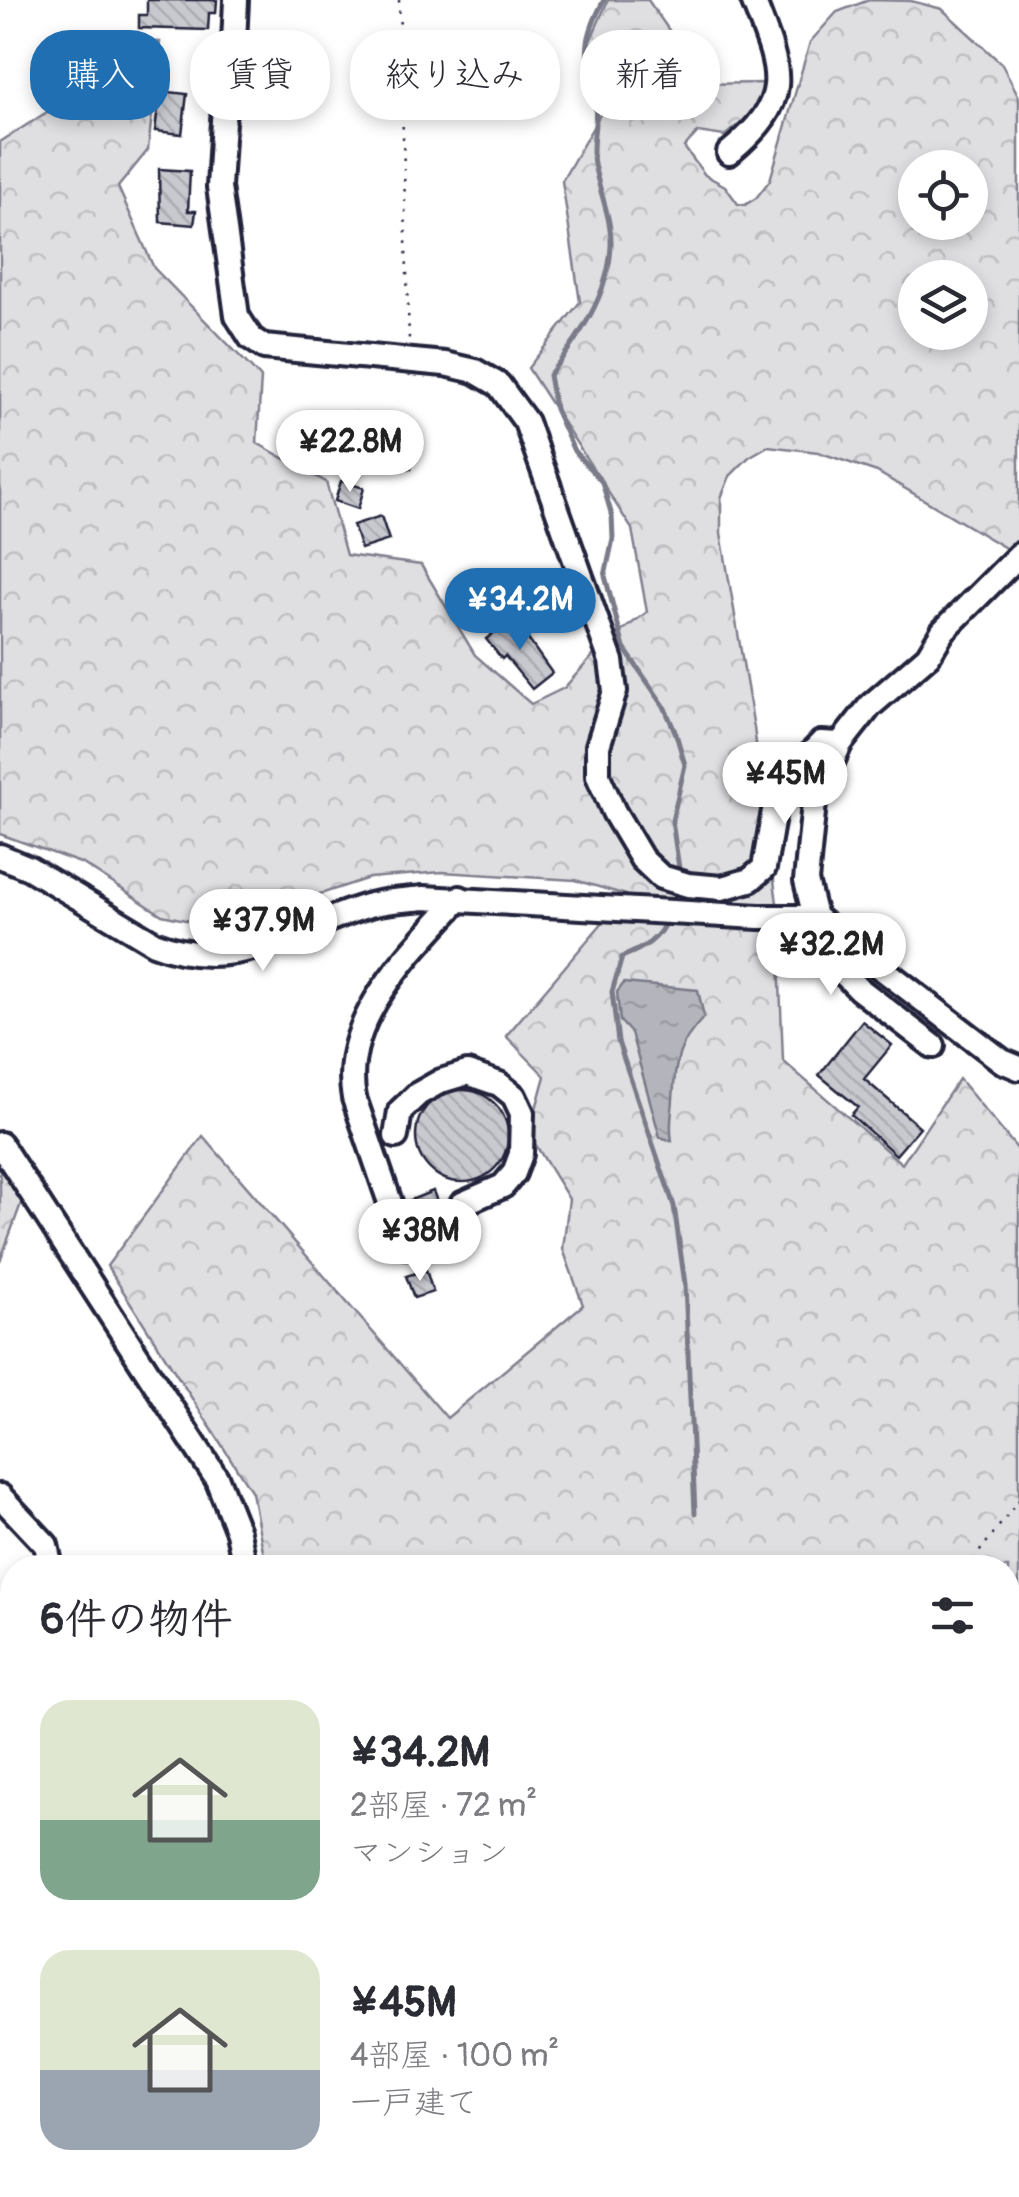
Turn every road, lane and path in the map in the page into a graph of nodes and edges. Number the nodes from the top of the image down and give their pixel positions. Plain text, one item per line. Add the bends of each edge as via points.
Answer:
1 (236, 0) edge
2 (399, 0) edge
3 (753, 0) edge
4 (729, 153) dead end
5 (410, 361) junction
6 (1019, 554) edge
7 (840, 744) junction
8 (0, 856) edge
9 (460, 898) junction
10 (815, 917) junction
11 (933, 1046) dead end
12 (1019, 1068) edge
13 (396, 1136) dead end
14 (0, 1144) edge
15 (0, 1496) edge
16 (1019, 1500) edge
17 (48, 1555) edge
18 (242, 1555) edge
19 (976, 1555) edge

1 - 5 street via 219,187 237,316 264,348
2 - 5 path
3 - 4 street via 779,78 766,118
5 - 7 street via 475,371 500,386 526,422 611,661 615,691 598,746 598,776 642,859 662,877 722,888 750,880 764,868 778,788 821,743
6 - 7 street
7 - 10 street via 814,803 806,880
8 - 9 street via 154,943 207,956 264,946 376,903
9 - 10 street
9 - 13 street via 407,958 356,1038 354,1098 404,1246 444,1236 462,1204 503,1186 521,1154 522,1114 514,1096 468,1073 418,1094 400,1111
10 - 11 street via 809,938 859,990
10 - 12 street
14 - 18 street via 216,1480
15 - 17 street via 46,1544
16 - 19 path

